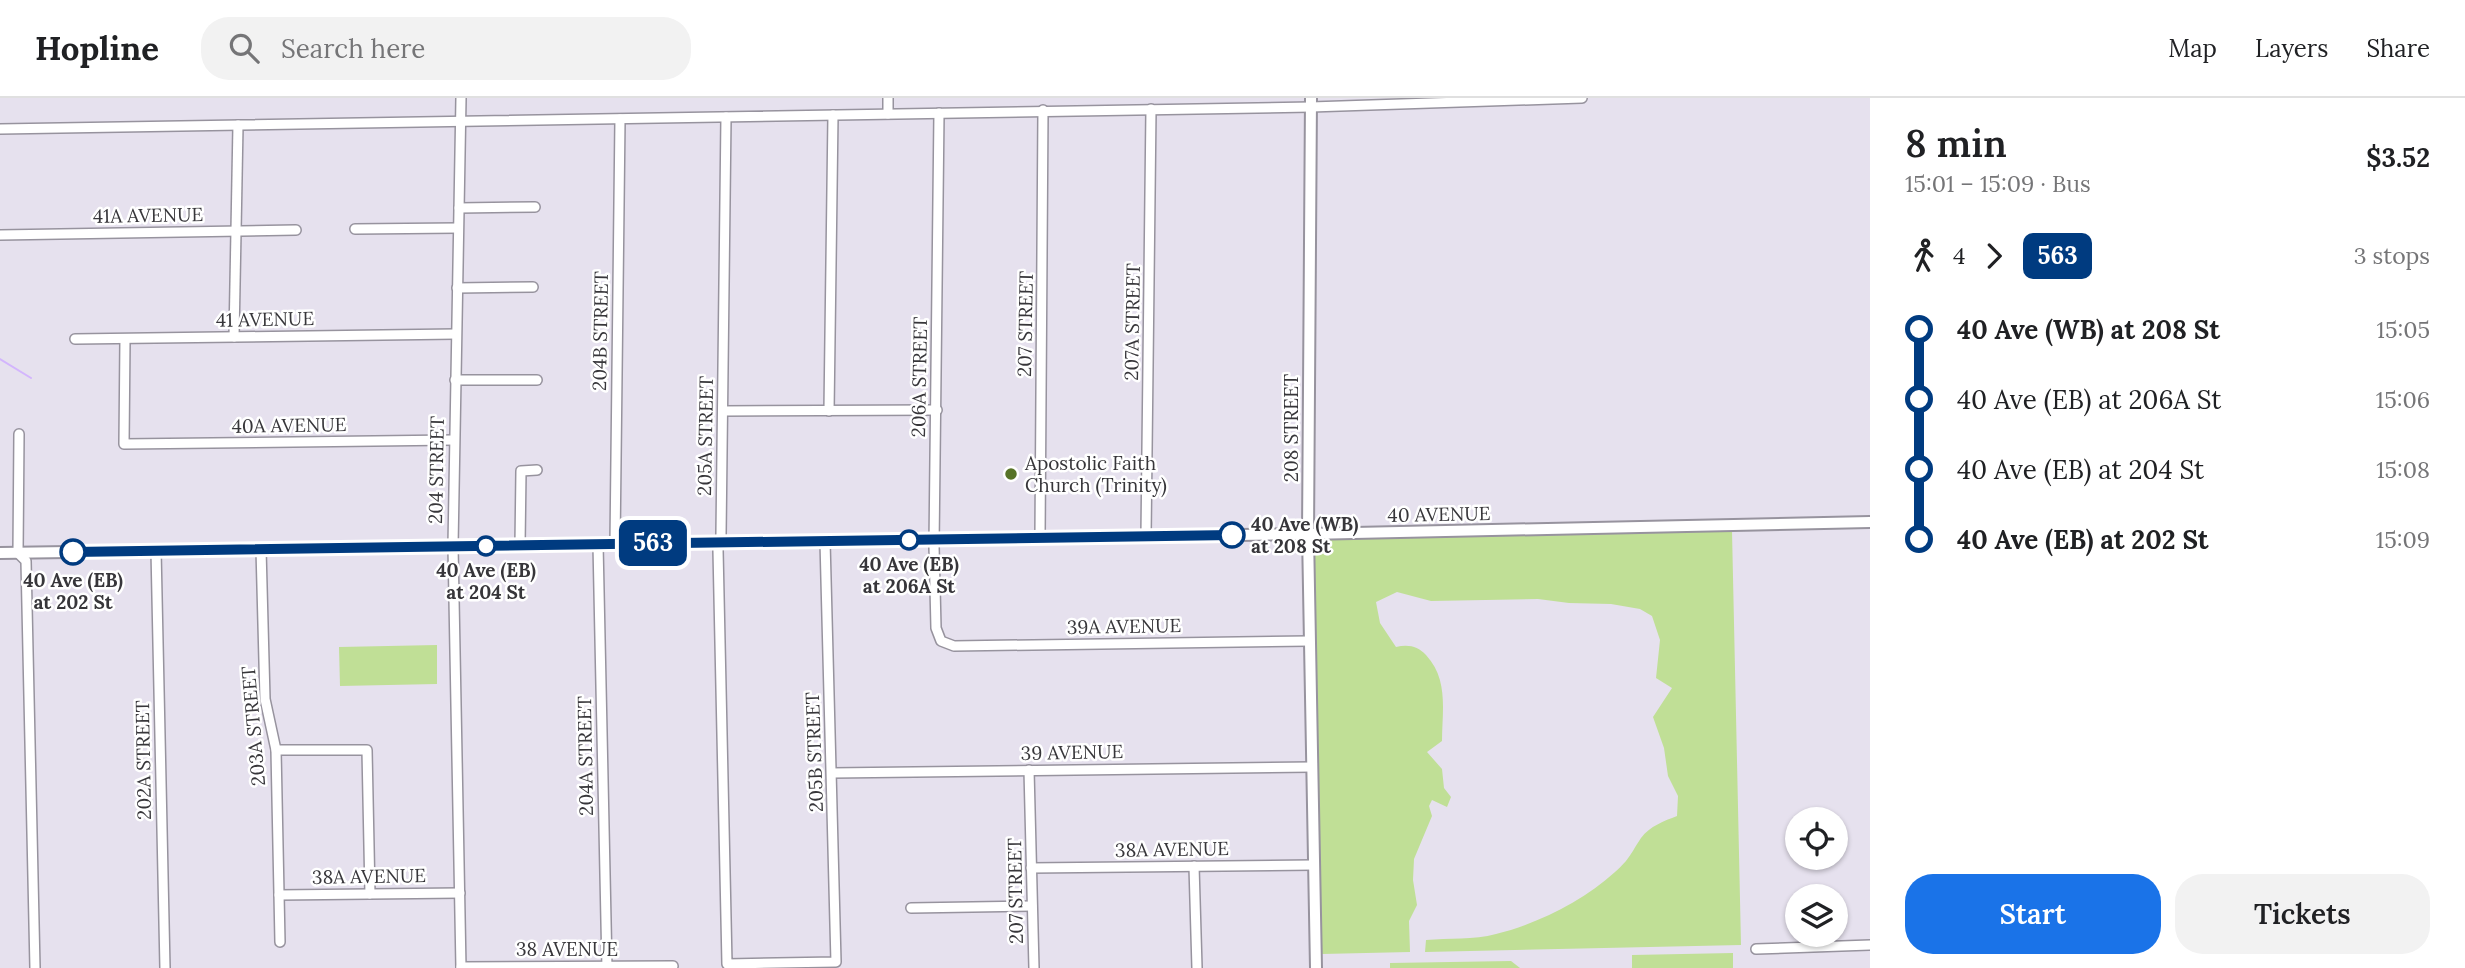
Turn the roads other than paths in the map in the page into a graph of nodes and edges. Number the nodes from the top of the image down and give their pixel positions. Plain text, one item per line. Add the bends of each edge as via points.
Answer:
1 (461, 98) edge
2 (888, 98) edge
3 (1582, 98) edge
4 (1543, 99) edge
5 (1311, 102) edge
6 (1151, 109) junction
7 (1043, 110) junction
8 (940, 113) junction
9 (888, 114) junction
10 (833, 115) junction
11 (726, 117) junction
12 (620, 119) junction
13 (460, 121) junction
14 (238, 125) junction
15 (0, 129) edge
16 (535, 207) dead end
17 (459, 208) junction
18 (458, 228) junction
19 (355, 229) dead end
20 (296, 230) dead end
21 (237, 231) junction
22 (0, 235) edge
23 (533, 287) dead end
24 (457, 288) junction
25 (457, 334) junction
26 (234, 337) junction
27 (75, 339) dead end
28 (125, 339) junction
29 (455, 380) junction
30 (537, 380) dead end
31 (937, 410) junction
32 (723, 411) junction
33 (829, 411) junction
34 (19, 434) dead end
35 (454, 440) junction
36 (537, 470) dead end
37 (1870, 522) edge
38 (1308, 534) junction
39 (1146, 536) junction
40 (1040, 537) junction
41 (935, 539) junction
42 (825, 541) junction
43 (721, 542) junction
44 (598, 544) junction
45 (615, 544) junction
46 (520, 545) junction
47 (453, 546) junction
48 (261, 549) junction
49 (156, 551) junction
50 (0, 553) edge
51 (18, 553) junction
52 (942, 641) joint
53 (1309, 641) junction
54 (276, 750) junction
55 (1312, 766) junction
56 (1029, 770) junction
57 (832, 773) junction
58 (1313, 865) junction
59 (1194, 866) junction
60 (1031, 868) junction
61 (460, 893) junction
62 (370, 894) junction
63 (279, 895) junction
64 (1032, 906) junction
65 (911, 908) dead end
66 (280, 942) dead end
67 (1870, 945) edge
68 (1756, 949) dead end
69 (836, 962) joint
70 (461, 967) edge
71 (607, 967) edge
72 (673, 967) edge
73 (35, 968) edge
74 (165, 968) edge
75 (1034, 968) edge
76 (1197, 968) edge
77 (1316, 968) edge

1 - 13 street, 204 STREET
2 - 9 street
3 - 4 street
4 - 5 street
5 - 6 street
5 - 38 main road, 208 STREET
6 - 7 street
6 - 39 street, 207A STREET
7 - 8 street
7 - 40 street, 207 STREET
8 - 9 street
8 - 31 street, 206A STREET
9 - 10 street
10 - 11 street
10 - 33 street
11 - 12 street
11 - 32 street, 205A STREET
12 - 13 street
12 - 45 street, 204B STREET
13 - 14 street
13 - 17 street, 204 STREET
14 - 15 street
14 - 21 street
16 - 17 street
17 - 18 street, 204 STREET
18 - 19 street
18 - 24 street, 204 STREET
20 - 21 street, 41A AVENUE
21 - 22 street, 41A AVENUE
21 - 26 street
23 - 24 street
24 - 25 street, 204 STREET
25 - 26 street, 41 AVENUE
25 - 29 street, 204 STREET
26 - 28 street, 41 AVENUE
27 - 28 street, 41 AVENUE
28 - 35 street, 40A AVENUE via 124,444
29 - 30 street
29 - 35 street, 204 STREET
31 - 33 street
31 - 41 street, 206A STREET
32 - 33 street
32 - 43 street, 205A STREET
34 - 51 street
35 - 47 street, 204 STREET
36 - 46 street via 522,471
37 - 38 main road, 40 AVENUE
38 - 39 main road, 40 AVENUE
38 - 53 main road, 208 STREET
39 - 40 main road, 40 AVENUE
40 - 41 main road, 40 AVENUE
41 - 42 main road, 40 AVENUE
41 - 52 street, 206A STREET via 936,628
42 - 43 main road, 40 AVENUE
42 - 57 street, 205B STREET
43 - 45 main road, 40 AVENUE
43 - 69 street, 205A STREET via 727,964
44 - 45 main road, 40 AVENUE
44 - 46 main road, 40 AVENUE
44 - 71 street, 204A STREET
46 - 47 main road, 40 AVENUE
47 - 48 main road, 40 AVENUE
47 - 61 street, 204 STREET
48 - 49 main road, 40 AVENUE
48 - 54 street, 203A STREET via 265,699
49 - 51 main road, 40 AVENUE
49 - 74 street, 202A STREET
50 - 51 main road, 40 AVENUE
51 - 73 street via 26,561
52 - 53 street, 39A AVENUE via 954,646
53 - 55 main road, 208 STREET
54 - 62 street via 367,750
54 - 63 street, 203A STREET
55 - 56 street, 39 AVENUE
55 - 58 main road, 208 STREET
56 - 57 street, 39 AVENUE
56 - 60 street, 207 STREET
57 - 69 street, 205B STREET
58 - 59 street, 38A AVENUE
58 - 77 main road, 208 STREET
59 - 60 street, 38A AVENUE
59 - 76 street
60 - 64 street, 207 STREET
61 - 62 street, 38A AVENUE
61 - 70 street, 204 STREET
62 - 63 street, 38A AVENUE
63 - 66 street, 203A STREET
64 - 65 street
64 - 75 street, 207 STREET
67 - 68 street
70 - 71 street, 38 AVENUE
71 - 72 street, 38 AVENUE

